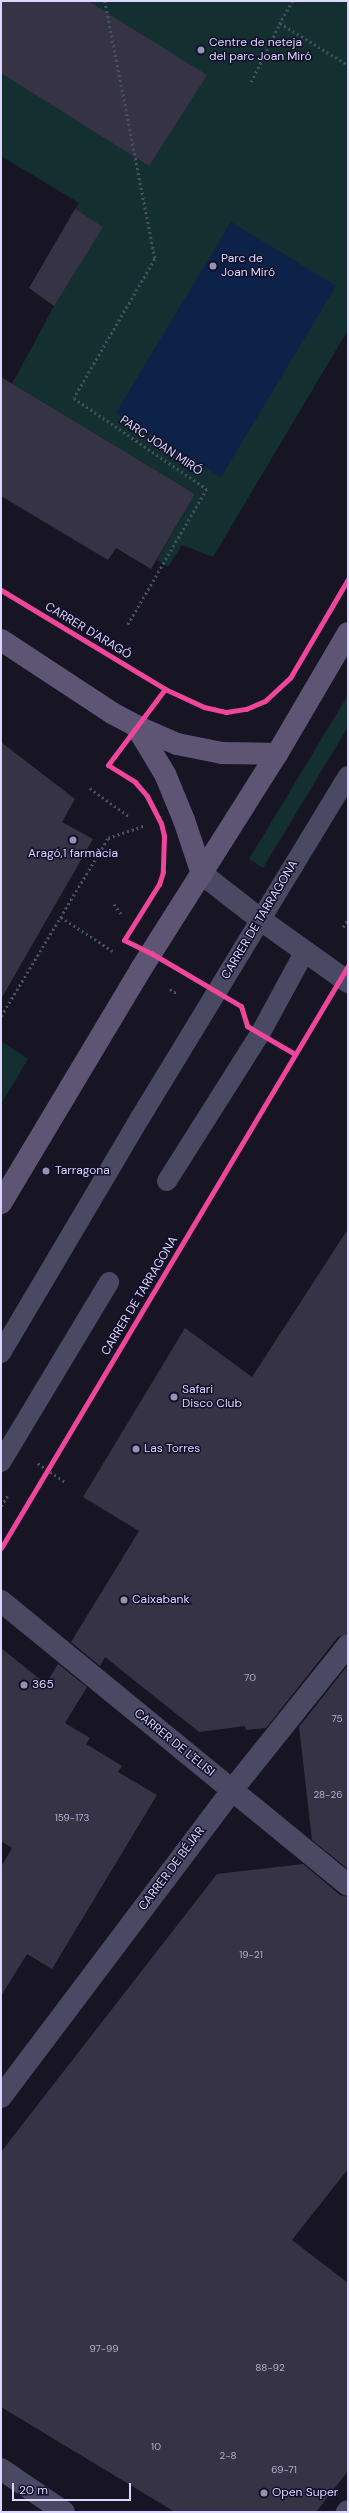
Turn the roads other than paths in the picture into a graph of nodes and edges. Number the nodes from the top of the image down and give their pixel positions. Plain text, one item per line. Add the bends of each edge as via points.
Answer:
1 (348, 634) edge
2 (1, 640) edge
3 (136, 726) junction
4 (277, 754) junction
5 (348, 776) edge
6 (202, 874) junction
7 (260, 920) junction
8 (305, 951) junction
9 (348, 982) edge
10 (167, 1181) dead end
11 (1, 1203) edge
12 (109, 1282) dead end
13 (1, 1353) edge
14 (1, 1462) edge
15 (1, 1602) edge
16 (348, 1645) edge
17 (232, 1790) junction
18 (348, 1885) edge
19 (1, 2097) edge
20 (1, 2469) edge
21 (64, 2512) edge

1 - 4 main road
2 - 3 main road
3 - 4 main road via 177,744 222,753
3 - 6 main road via 165,774
4 - 6 main road
5 - 7 lane, CARRER DE TARRAGONA
6 - 7 street
6 - 11 main road via 141,969
7 - 8 street
7 - 13 lane, CARRER DE TARRAGONA
8 - 9 street
8 - 10 lane via 260,1034
12 - 14 lane
15 - 17 street, CARRER DE L'ELISI
16 - 17 street, CARRER DE BÉJAR
17 - 18 street, CARRER DE L'ELISI
17 - 19 street, CARRER DE BÉJAR
20 - 21 street

